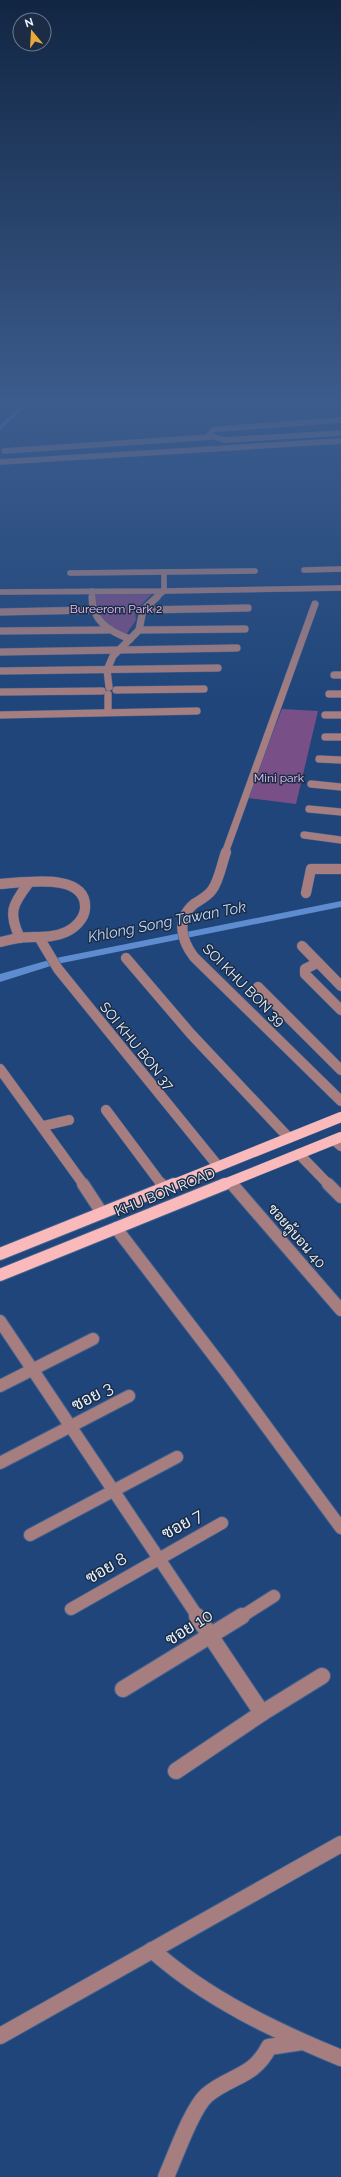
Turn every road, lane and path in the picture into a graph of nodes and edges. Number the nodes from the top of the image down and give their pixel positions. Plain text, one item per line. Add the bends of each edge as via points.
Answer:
1 (341, 569) edge
2 (304, 570) dead end
3 (254, 571) dead end
4 (164, 572) junction
5 (70, 573) dead end
6 (341, 588) edge
7 (92, 591) junction
8 (164, 591) junction
9 (0, 592) edge
10 (315, 604) dead end
11 (248, 608) dead end
12 (92, 610) junction
13 (143, 610) junction
14 (0, 612) edge
15 (245, 629) dead end
16 (108, 630) junction
17 (138, 630) junction
18 (0, 631) edge
19 (130, 639) junction
20 (237, 648) dead end
21 (118, 650) junction
22 (0, 652) edge
23 (218, 668) dead end
24 (107, 670) junction
25 (0, 671) edge
26 (204, 689) dead end
27 (106, 690) junction
28 (0, 692) edge
29 (329, 694) dead end
30 (341, 694) edge
31 (197, 711) dead end
32 (108, 712) junction
33 (0, 715) edge
34 (325, 715) dead end
35 (341, 716) edge
36 (325, 736) dead end
37 (341, 737) edge
38 (319, 759) dead end
39 (341, 760) edge
40 (311, 784) dead end
41 (341, 787) edge
42 (309, 809) dead end
43 (341, 812) edge
44 (304, 835) dead end
45 (341, 840) edge
46 (341, 869) edge
47 (0, 884) edge
48 (28, 884) junction
49 (306, 893) dead end
50 (20, 938) junction
51 (40, 939) junction
52 (0, 942) edge
53 (302, 946) dead end
54 (126, 958) dead end
55 (317, 963) junction
56 (341, 986) edge
57 (258, 987) dead end
58 (341, 1010) edge
59 (0, 1069) edge
60 (341, 1070) edge
61 (341, 1101) edge
62 (106, 1110) dead end
63 (341, 1117) edge
64 (69, 1120) dead end
65 (42, 1126) junction
66 (289, 1138) junction
67 (339, 1141) edge
68 (299, 1154) junction
69 (218, 1166) junction
70 (230, 1182) junction
71 (164, 1188) junction
72 (341, 1197) edge
73 (102, 1212) junction
74 (116, 1228) junction
75 (0, 1254) edge
76 (0, 1275) edge
77 (341, 1310) edge
78 (0, 1321) edge
79 (93, 1338) dead end
80 (32, 1369) junction
81 (0, 1386) edge
82 (129, 1396) dead end
83 (71, 1427) junction
84 (177, 1457) dead end
85 (0, 1463) edge
86 (114, 1490) junction
87 (222, 1523) dead end
88 (341, 1528) edge
89 (30, 1535) dead end
90 (158, 1558) junction
91 (274, 1596) dead end
92 (71, 1609) dead end
93 (210, 1635) junction
94 (322, 1676) dead end
95 (123, 1689) dead end
96 (262, 1713) junction
97 (176, 1770) dead end
98 (341, 1844) edge
99 (152, 1950) junction
100 (0, 2036) edge
101 (302, 2042) junction
102 (341, 2058) edge
103 (166, 2177) edge

1 - 2 street
3 - 4 street
4 - 5 street
4 - 8 street
6 - 8 street
7 - 8 street
7 - 9 street
7 - 12 street
8 - 13 street via 151,600
10 - 61 street, SOI KHU BON 39 via 226,856 212,890 190,909 184,917 182,927 185,944 194,957
11 - 13 street
12 - 14 street
12 - 16 street
13 - 17 street
15 - 17 street
16 - 18 street
16 - 19 street
17 - 19 street
19 - 21 street
20 - 21 street
21 - 22 street
21 - 24 street
23 - 24 street
24 - 25 street
24 - 27 street
26 - 27 street
27 - 28 street
27 - 32 street
29 - 30 street
31 - 32 street
32 - 33 street
34 - 35 street
36 - 37 street
38 - 39 street
40 - 41 street
42 - 43 street
44 - 45 street
46 - 49 street via 311,869
47 - 48 street
48 - 50 street via 11,914 11,921
48 - 51 street via 54,881 72,885 82,895 85,903 82,916 73,928
50 - 51 street
50 - 52 street
51 - 69 street, SOI KHU BON 37 via 58,969
53 - 55 street
54 - 66 street via 191,1034
55 - 56 street
55 - 58 street via 305,968 305,974
57 - 60 street
59 - 65 street
62 - 71 street
63 - 66 main road, KHU BON ROAD
64 - 65 street
65 - 73 street
66 - 69 main road, KHU BON ROAD
67 - 68 main road, KHU BON ROAD
68 - 70 main road, KHU BON ROAD
68 - 72 street
69 - 71 main road, KHU BON ROAD
70 - 74 main road, KHU BON ROAD
70 - 77 street, ซอยคู้บอน 40
71 - 73 main road, KHU BON ROAD
73 - 75 main road, KHU BON ROAD
74 - 76 main road, KHU BON ROAD
74 - 88 street
78 - 80 street
79 - 80 street
80 - 81 street
80 - 83 street
82 - 83 street, ซอย 3
83 - 85 street, ซอย 3
83 - 86 street
84 - 86 street
86 - 89 street
86 - 90 street
87 - 90 street, ซอย 7
90 - 92 street, ซอย 8
90 - 93 street
91 - 93 street, ซอย 10
93 - 95 street, ซอย 10
93 - 96 street
94 - 96 street
96 - 97 street
98 - 99 street
99 - 100 street
99 - 101 street via 192,1984
101 - 102 street
101 - 103 street via 269,2047 263,2059 253,2069 207,2095 196,2110

